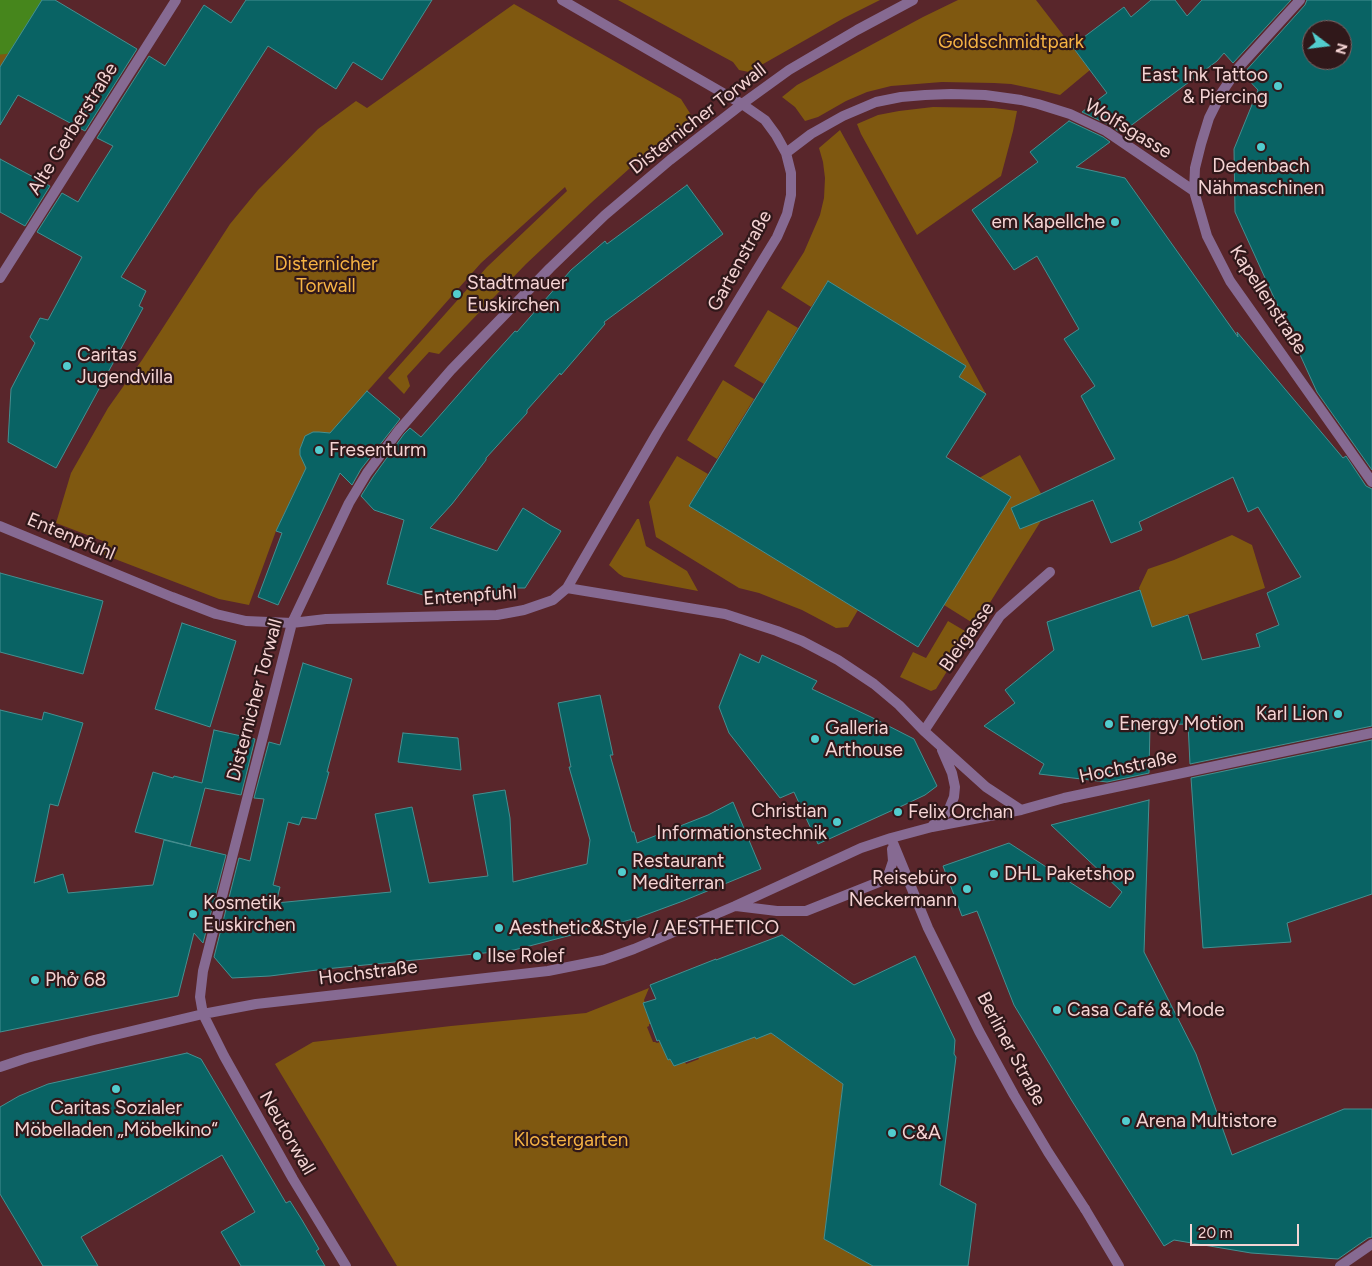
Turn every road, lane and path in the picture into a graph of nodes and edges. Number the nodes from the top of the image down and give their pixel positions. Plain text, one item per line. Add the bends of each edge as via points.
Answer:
1 (176, 0) edge
2 (562, 0) edge
3 (913, 0) edge
4 (1300, 0) edge
5 (742, 104) junction
6 (786, 153) junction
7 (1194, 191) junction
8 (0, 278) edge
9 (1372, 482) edge
10 (0, 526) edge
11 (1050, 572) dead end
12 (567, 588) junction
13 (292, 623) junction
14 (924, 731) junction
15 (1372, 733) edge
16 (941, 746) junction
17 (1021, 810) junction
18 (932, 827) junction
19 (891, 838) junction
20 (735, 906) junction
21 (204, 1014) junction
22 (0, 1067) edge
23 (1372, 1244) edge
24 (346, 1266) edge
25 (1119, 1266) edge
26 (1340, 1266) edge

1 - 8 street, Alte Gerberstraße
2 - 5 street, Gartenstraße
3 - 5 street, Disternicher Torwall via 789,70
4 - 7 street, Kapellenstraße via 1239,67 1222,92 1200,144
5 - 6 street, Gartenstraße via 765,120
5 - 13 street, Disternicher Torwall via 605,215 444,378 367,473 349,503
6 - 7 street, Wolfsgasse via 837,119 876,102 925,95 985,95 1038,104 1070,114 1106,131
6 - 12 street, Gartenstraße via 791,173 790,195 787,214 777,237
7 - 9 street, Kapellenstraße via 1208,236 1230,282
10 - 13 street, Entenpfuhl via 216,614 246,621
11 - 14 street, Bleigasse via 1000,616
12 - 13 street, Entenpfuhl via 553,600 497,615 326,619
12 - 14 street via 725,614 802,641 874,684
13 - 21 street, Disternicher Torwall via 202,971 200,997
14 - 16 street
15 - 17 street, Hochstraße
16 - 17 street via 986,787
16 - 18 street via 952,773 954,797 949,809
17 - 18 street, Hochstraße
18 - 19 street, Hochstraße
19 - 20 street, Hochstraße via 861,848
19 - 20 street, Hochstraße via 893,861 884,880 806,911
19 - 25 street, Berliner Straße via 928,928 979,1031 1014,1095
20 - 21 street, Hochstraße via 603,960 548,971 256,1004
21 - 22 street, Hochstraße
21 - 24 street, Neutorwall via 293,1179
23 - 26 street

